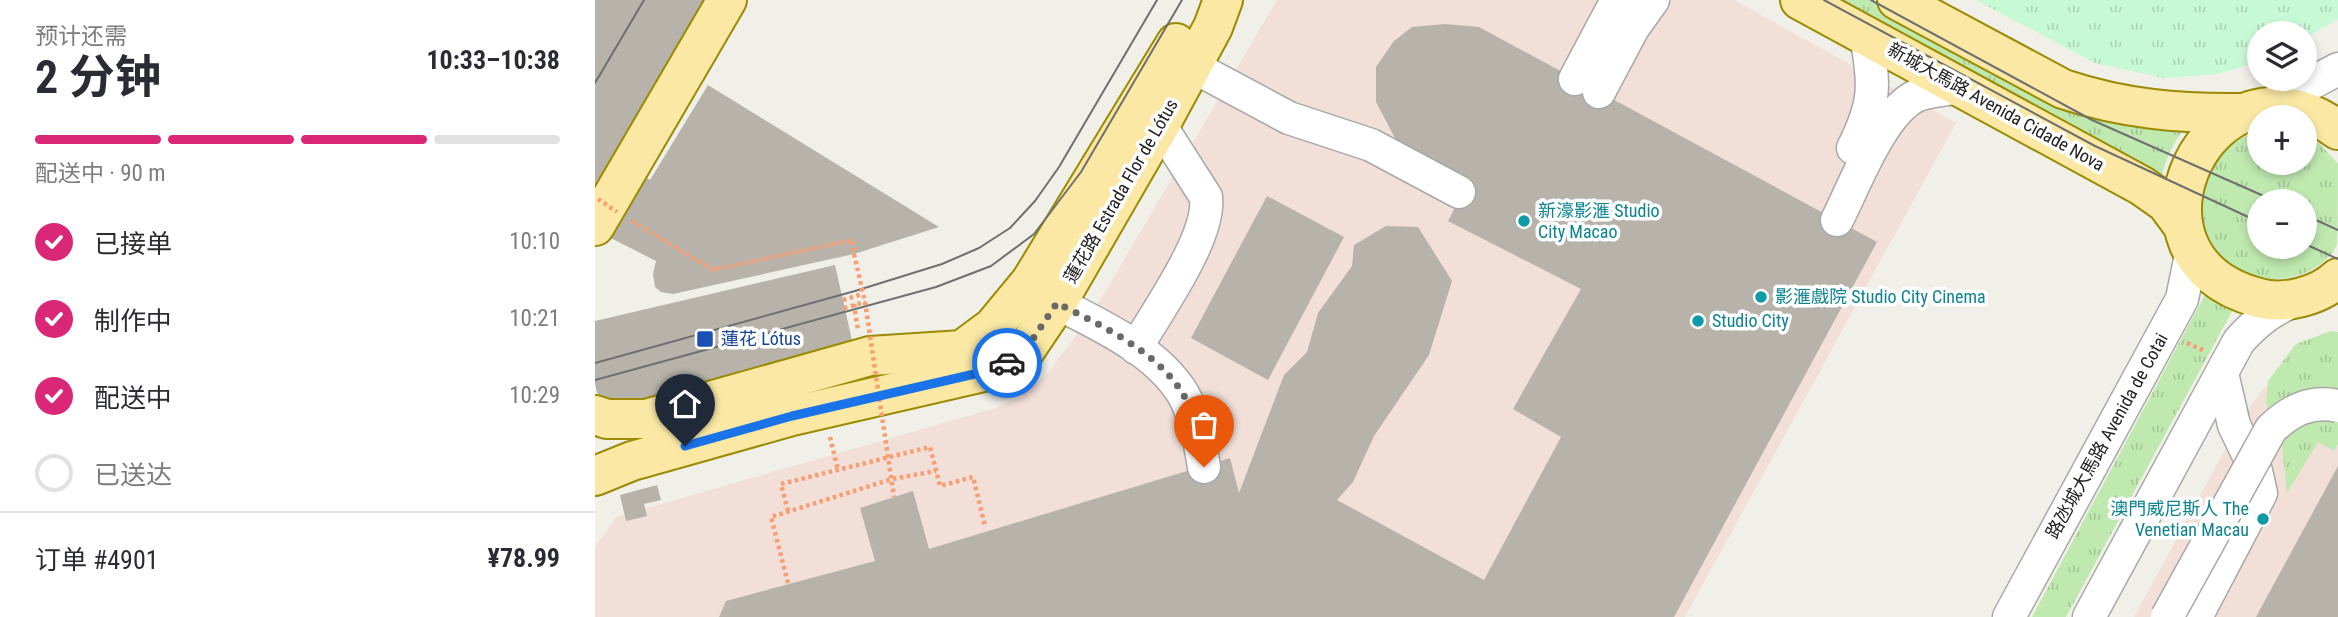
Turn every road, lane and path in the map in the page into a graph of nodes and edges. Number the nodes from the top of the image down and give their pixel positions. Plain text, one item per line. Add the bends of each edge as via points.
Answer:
1 (727, 0) edge
2 (1241, 0) edge
3 (1617, 0) edge
4 (1653, 0) edge
5 (1800, 0) edge
6 (1897, 0) edge
7 (1213, 9) edge
8 (1866, 36) junction
9 (1192, 66) junction
10 (2338, 69) edge
11 (1960, 87) junction
12 (2265, 105) edge
13 (2247, 110) edge
14 (2247, 114) edge
15 (2317, 116) edge
16 (1160, 125) junction
17 (2338, 130) edge
18 (1459, 192) dead end
19 (603, 212) edge
20 (2187, 238) junction
21 (2321, 291) edge
22 (862, 294) junction
23 (843, 300) dead end
24 (865, 302) junction
25 (1057, 303) junction
26 (854, 304) junction
27 (844, 308) dead end
28 (856, 316) dead end
29 (2164, 331) junction
30 (1136, 348) junction
31 (2225, 367) junction
32 (2338, 406) edge
33 (595, 415) edge
34 (1204, 467) dead end
35 (936, 471) junction
36 (595, 476) edge
37 (892, 480) junction
38 (894, 497) dead end
39 (788, 511) junction
40 (985, 526) dead end
41 (788, 583) dead end
42 (2009, 617) edge
43 (2089, 617) edge
44 (2167, 617) edge
45 (2196, 617) edge

1 - 19 main road
2 - 7 main road
3 - 4 street via 1587,85
5 - 8 main road, 新城大馬路 Avenida Cidade Nova
6 - 13 main road via 2063,89 2149,110
7 - 9 main road, 蓮花路 Estrada Flor de Lótus
7 - 33 main road, 蓮花路 Estrada Flor de Lótus via 1031,281 992,327 962,350 870,356 646,419
8 - 11 main road, 新城大馬路 Avenida Cidade Nova
8 - 11 street via 1875,85 1828,216 1901,107 1916,96
9 - 16 main road, 蓮花路 Estrada Flor de Lótus
9 - 18 street via 1289,118 1370,145
10 - 12 street
11 - 20 main road, 新城大馬路 Avenida Cidade Nova via 2142,186 2166,203
14 - 20 main road via 2219,127 2199,147 2186,171 2180,199
15 - 17 main road
16 - 25 main road, 蓮花路 Estrada Flor de Lótus
16 - 30 street via 1206,197 1207,210 1202,233
19 - 22 path, bridge via 713,270 852,240
20 - 21 main road, 新城大馬路 Avenida Cidade Nova via 2211,275 2237,293 2268,301
20 - 29 street, 路氹城大馬路 Avenida de Cotai via 2182,299
21 - 31 street via 2276,308 2256,322
22 - 23 path
22 - 24 path, bridge
24 - 26 path
24 - 37 path, bridge
25 - 30 street
25 - 36 main road, 蓮花路 Estrada Flor de Lótus via 1024,352 992,370 792,416 632,461
26 - 27 path
26 - 28 path
29 - 31 path
29 - 42 street, 路氹城大馬路 Avenida de Cotai
30 - 34 street via 1183,394
31 - 43 street
31 - 45 street via 2234,425 2261,493
32 - 44 street, bridge via 2308,405 2286,415 2271,429
35 - 37 path
35 - 39 path via 930,447 781,484
35 - 40 path via 940,486 973,477
37 - 38 path, bridge
37 - 39 path
39 - 41 path via 771,517

